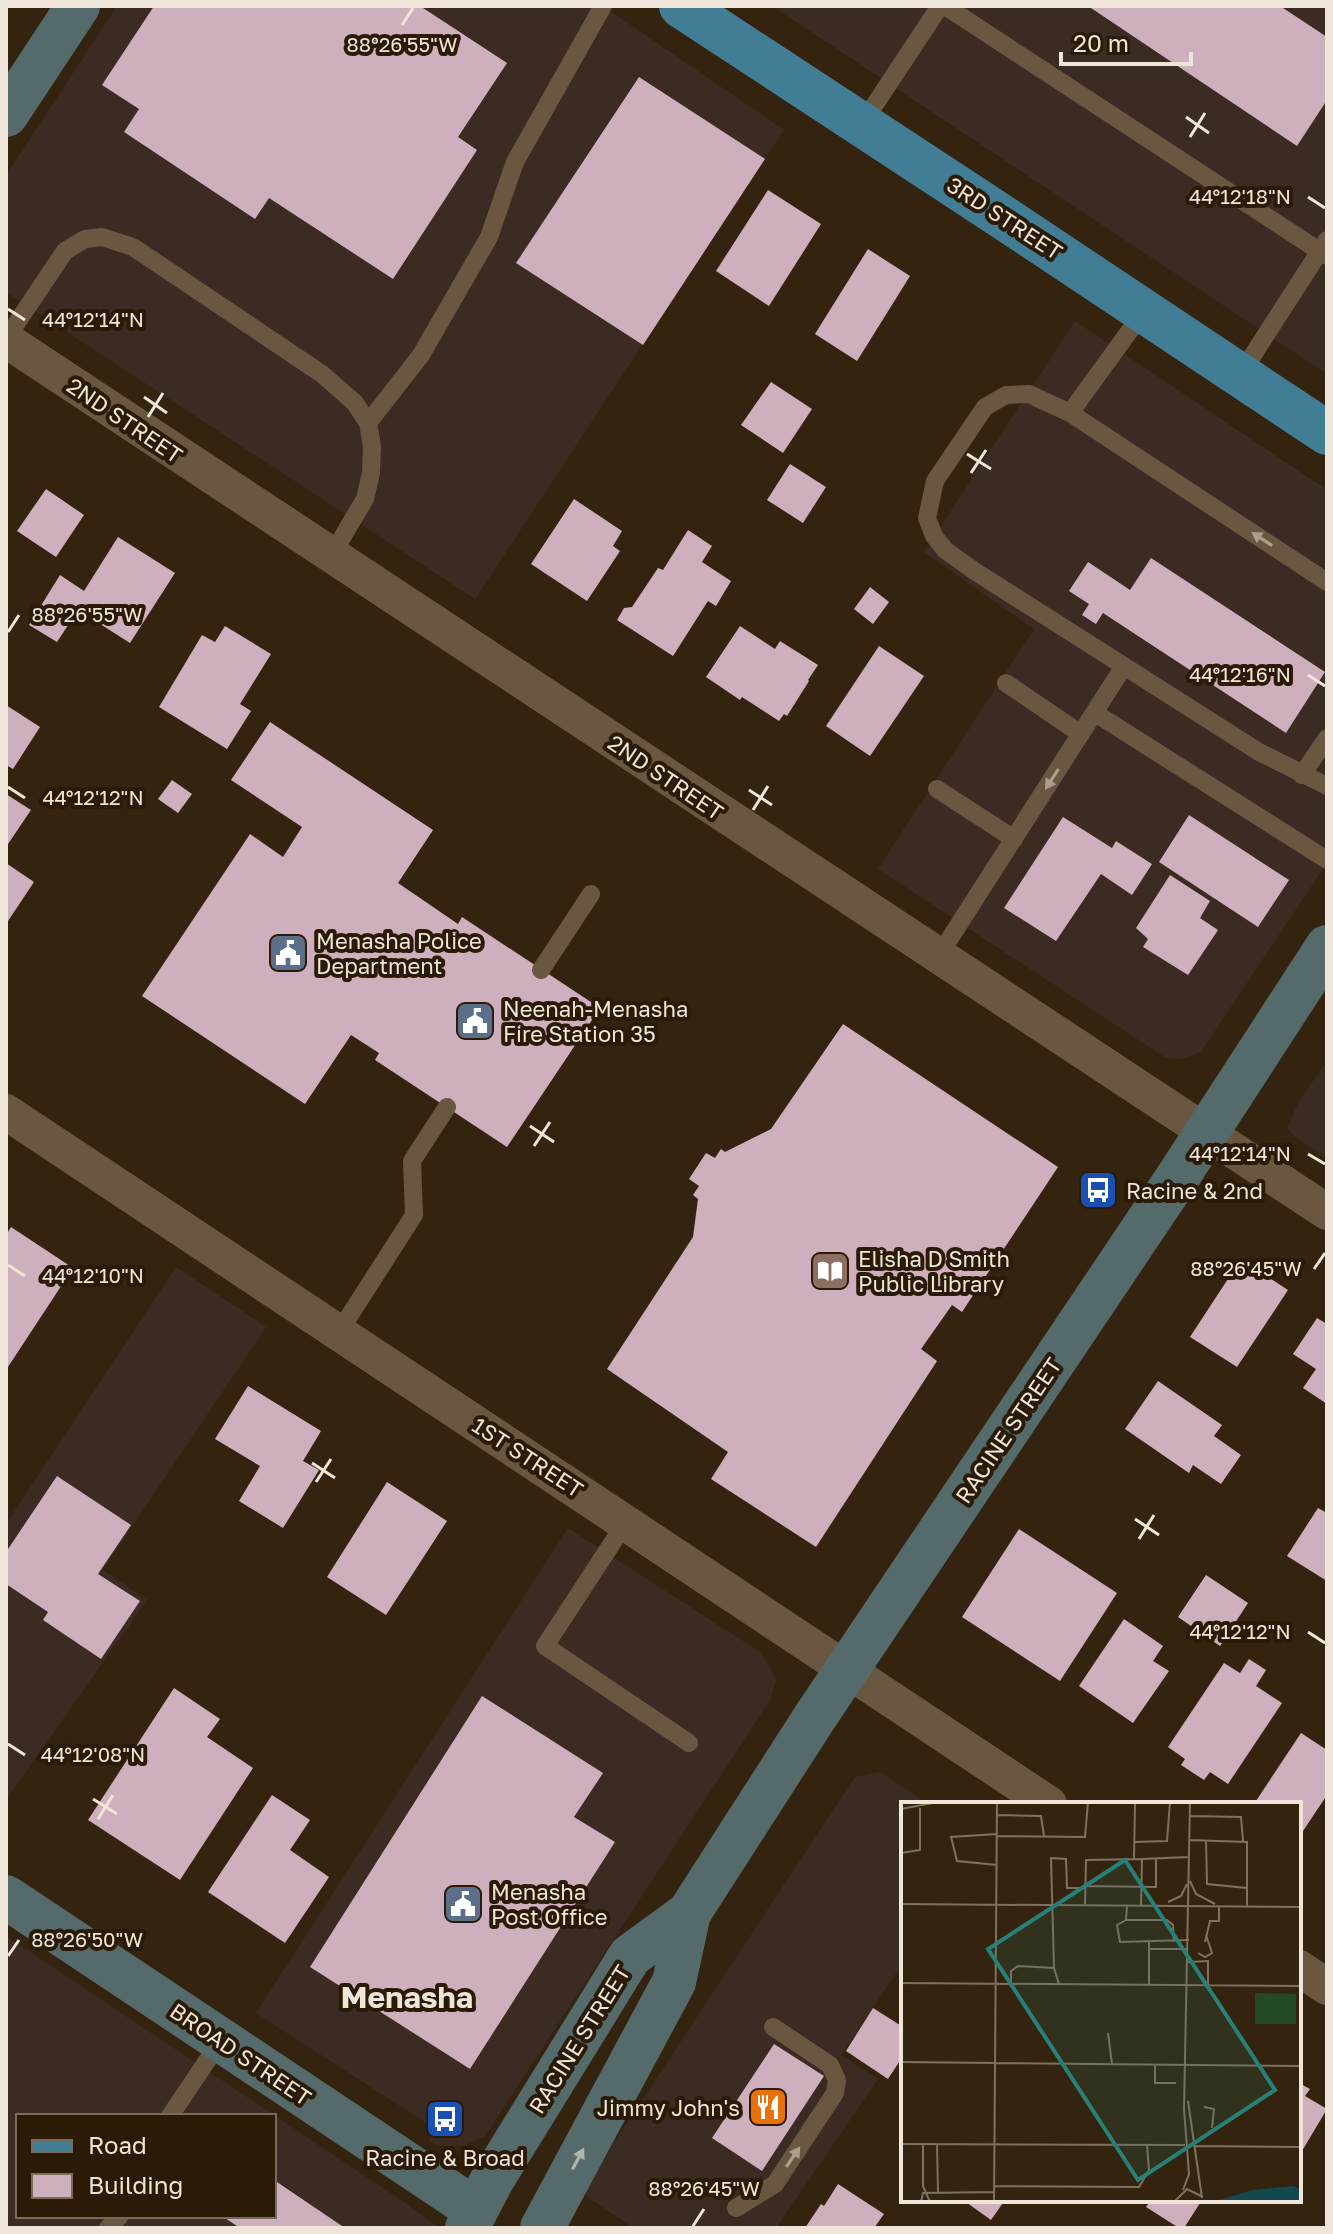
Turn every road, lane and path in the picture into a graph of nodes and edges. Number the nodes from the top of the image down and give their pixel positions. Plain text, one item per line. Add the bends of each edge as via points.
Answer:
1 (78, 6) edge
2 (603, 6) edge
3 (681, 6) edge
4 (935, 8) edge
5 (6, 115) edge
6 (862, 124) junction
7 (1325, 249) edge
8 (1144, 311) junction
9 (6, 340) edge
10 (1240, 375) junction
11 (1070, 413) junction
12 (368, 423) junction
13 (1327, 433) edge
14 (331, 556) junction
15 (1327, 582) edge
16 (1124, 666) junction
17 (1006, 683) dead end
18 (1095, 713) junction
19 (1081, 734) junction
20 (1327, 738) edge
21 (1302, 775) junction
22 (1327, 786) edge
23 (937, 789) dead end
24 (1014, 839) junction
25 (1327, 860) edge
26 (591, 894) dead end
27 (938, 957) junction
28 (1321, 968) edge
29 (541, 970) dead end
30 (447, 1107) dead end
31 (6, 1112) edge
32 (1207, 1134) junction
33 (1327, 1212) edge
34 (339, 1332) junction
35 (626, 1522) junction
36 (846, 1670) junction
37 (689, 1743) dead end
38 (1046, 1802) edge
39 (6, 1897) edge
40 (689, 1913) junction
41 (1301, 1969) edge
42 (1327, 1987) edge
43 (773, 2027) dead end
44 (221, 2040) junction
45 (171, 2114) edge
46 (736, 2208) dead end
47 (472, 2219) edge
48 (542, 2228) edge

1 - 5 main road
2 - 12 lane via 515,162 489,237 421,355
3 - 6 main road, 3RD STREET
4 - 6 lane
4 - 7 lane
6 - 8 main road, 3RD STREET
7 - 10 lane
8 - 10 main road, 3RD STREET
8 - 11 lane
9 - 12 lane via 65,251 85,239 102,237 133,247 322,374 355,403
9 - 14 street, 2ND STREET
10 - 13 main road, 3RD STREET
15 -> 11 lane
11 - 16 lane via 1029,394 1006,395 985,407 935,481 927,518 945,550
12 - 14 lane via 371,473 365,499
14 - 27 street, 2ND STREET
16 - 18 lane
16 - 21 lane
17 - 19 lane
18 - 19 lane
18 - 25 lane
19 -> 24 lane
20 - 21 lane
21 - 22 lane
23 - 24 lane
24 - 27 lane
26 - 29 lane
27 - 32 street, 2ND STREET
28 - 32 main road, RACINE STREET
30 - 34 lane via 412,1161 414,1215
31 - 34 street, 1ST STREET
32 - 33 street, 2ND STREET
32 - 36 main road, RACINE STREET
34 - 35 street, 1ST STREET
35 - 36 street, 1ST STREET
35 - 37 lane via 545,1646
36 - 38 street, 1ST STREET
36 - 40 main road, RACINE STREET
39 - 44 main road, BROAD STREET
40 - 47 main road, RACINE STREET via 630,1956
48 -> 40 main road, RACINE STREET via 674,1982
41 - 42 street
46 -> 43 lane via 775,2184 835,2093 837,2080 830,2065
44 - 45 lane
44 - 47 main road, BROAD STREET

